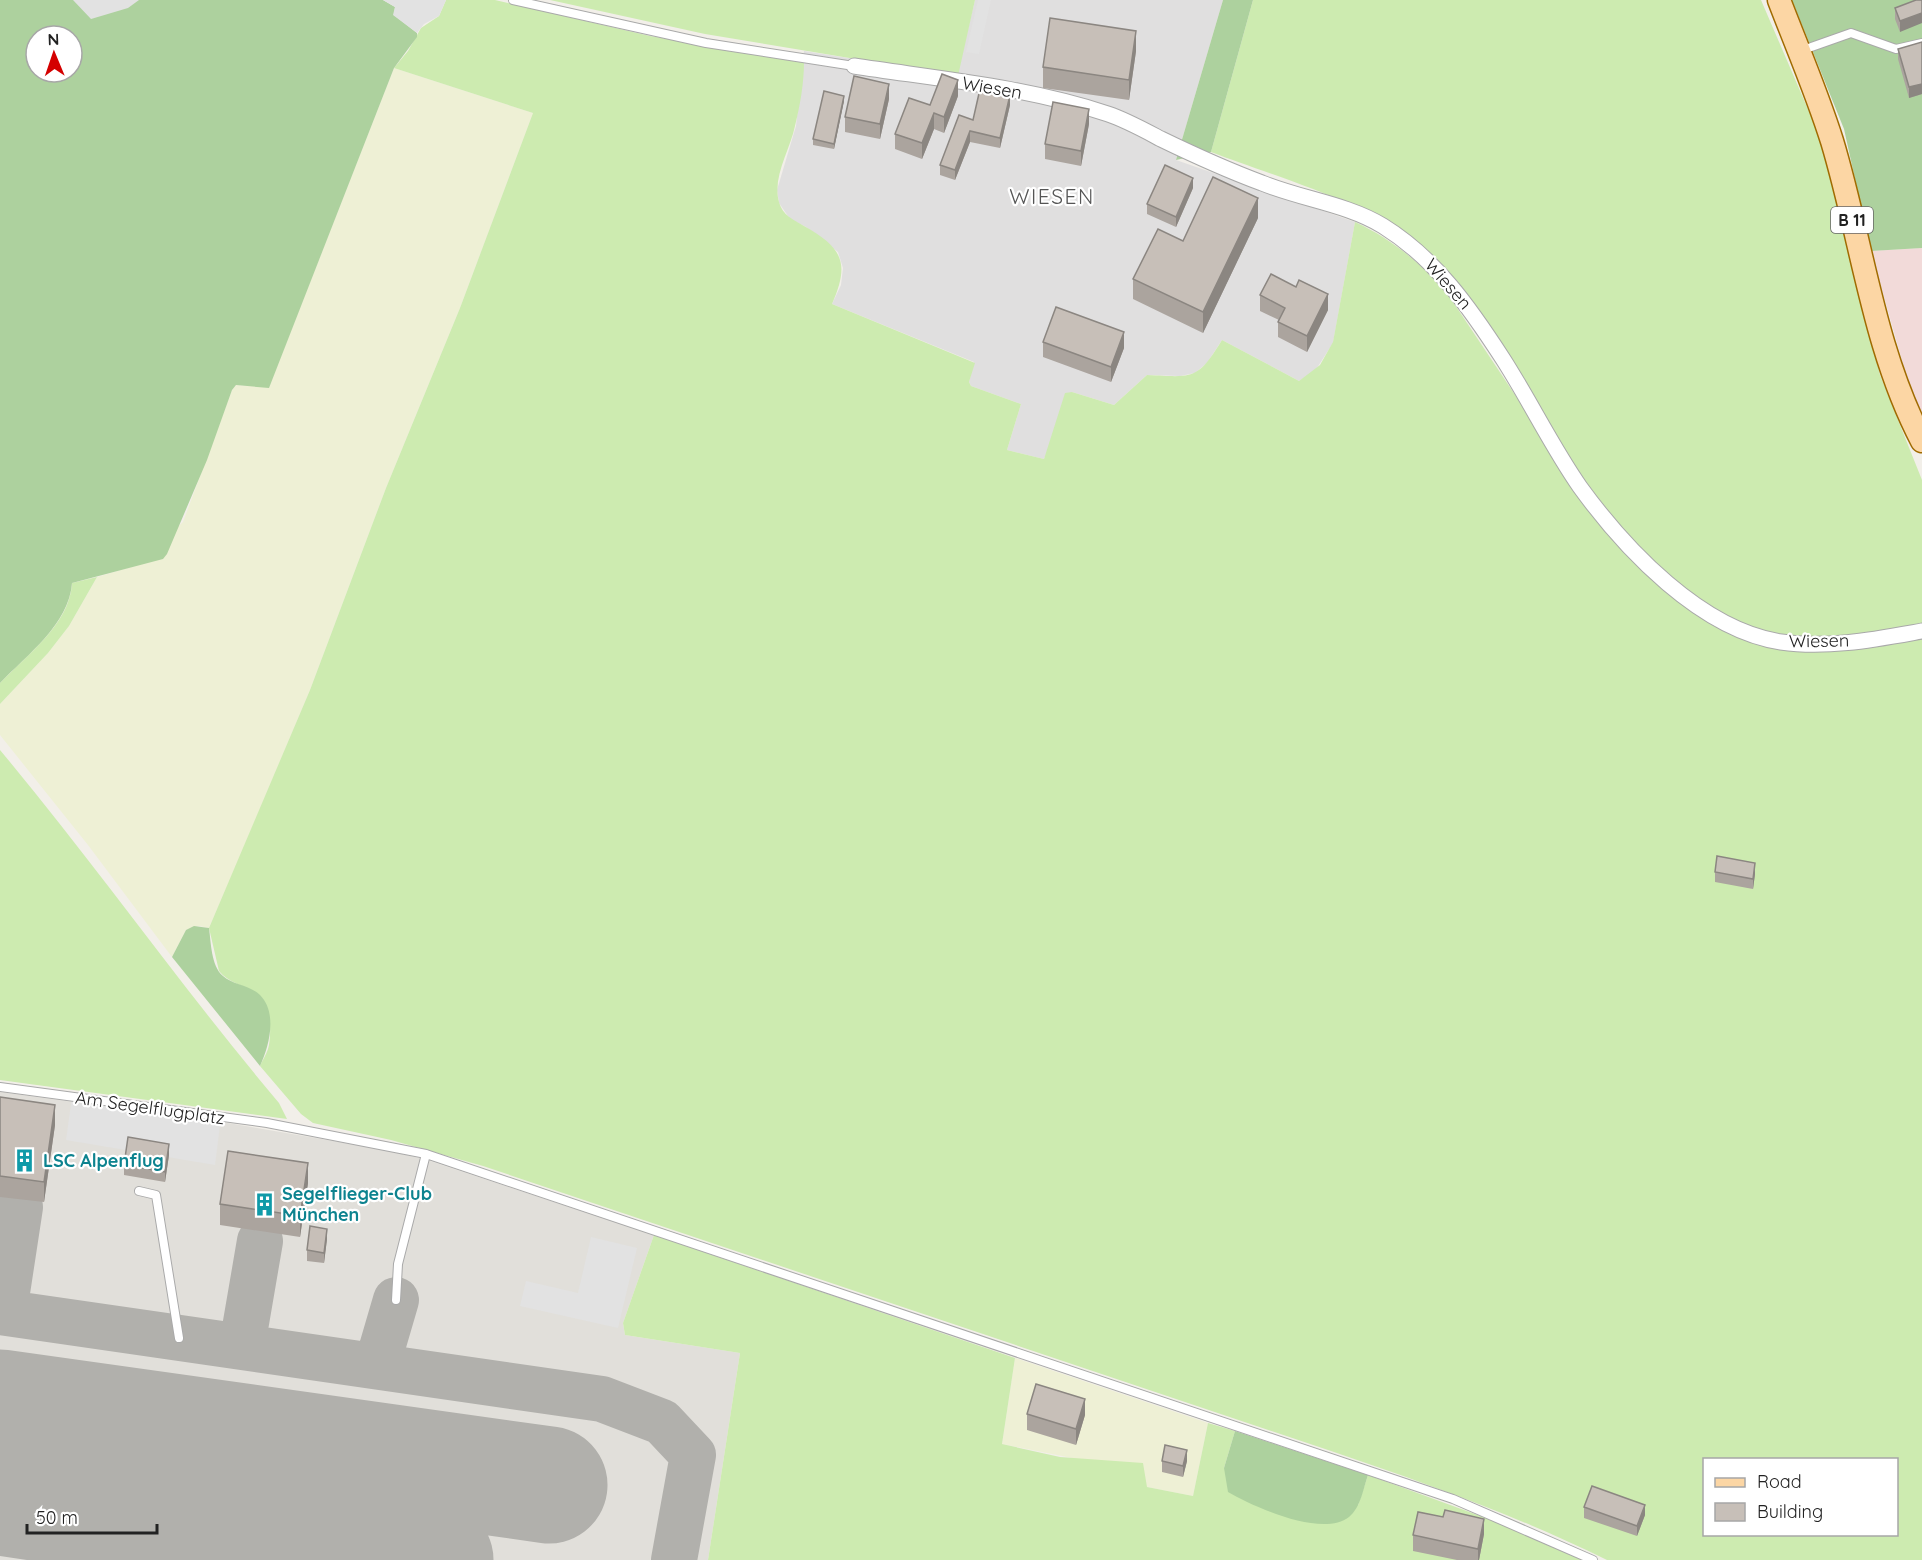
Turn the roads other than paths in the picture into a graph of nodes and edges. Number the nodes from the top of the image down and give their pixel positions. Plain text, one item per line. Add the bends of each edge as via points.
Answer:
1 (513, 0) edge
2 (1779, 0) edge
3 (1922, 43) edge
4 (1799, 51) junction
5 (854, 66) joint
6 (1922, 441) edge
7 (1922, 631) edge
8 (0, 1087) edge
9 (426, 1154) junction
10 (140, 1191) dead end
11 (396, 1300) dead end
12 (179, 1338) dead end
13 (1593, 1560) edge

1 - 5 lane via 706,43
2 - 4 main road, B 11
3 - 4 lane via 1896,49 1851,33
4 - 6 main road, B 11 via 1832,140 1881,335 1908,414
5 - 7 street, Wiesen via 977,84 1111,115 1264,184 1382,225 1424,256 1465,301 1520,384 1579,485 1627,544 1686,598 1731,625 1778,641 1834,642
8 - 9 lane, Am Segelflugplatz via 300,1129
9 - 11 lane via 398,1264
9 - 13 lane, Am Segelflugplatz via 1454,1499
10 - 12 lane via 156,1195

